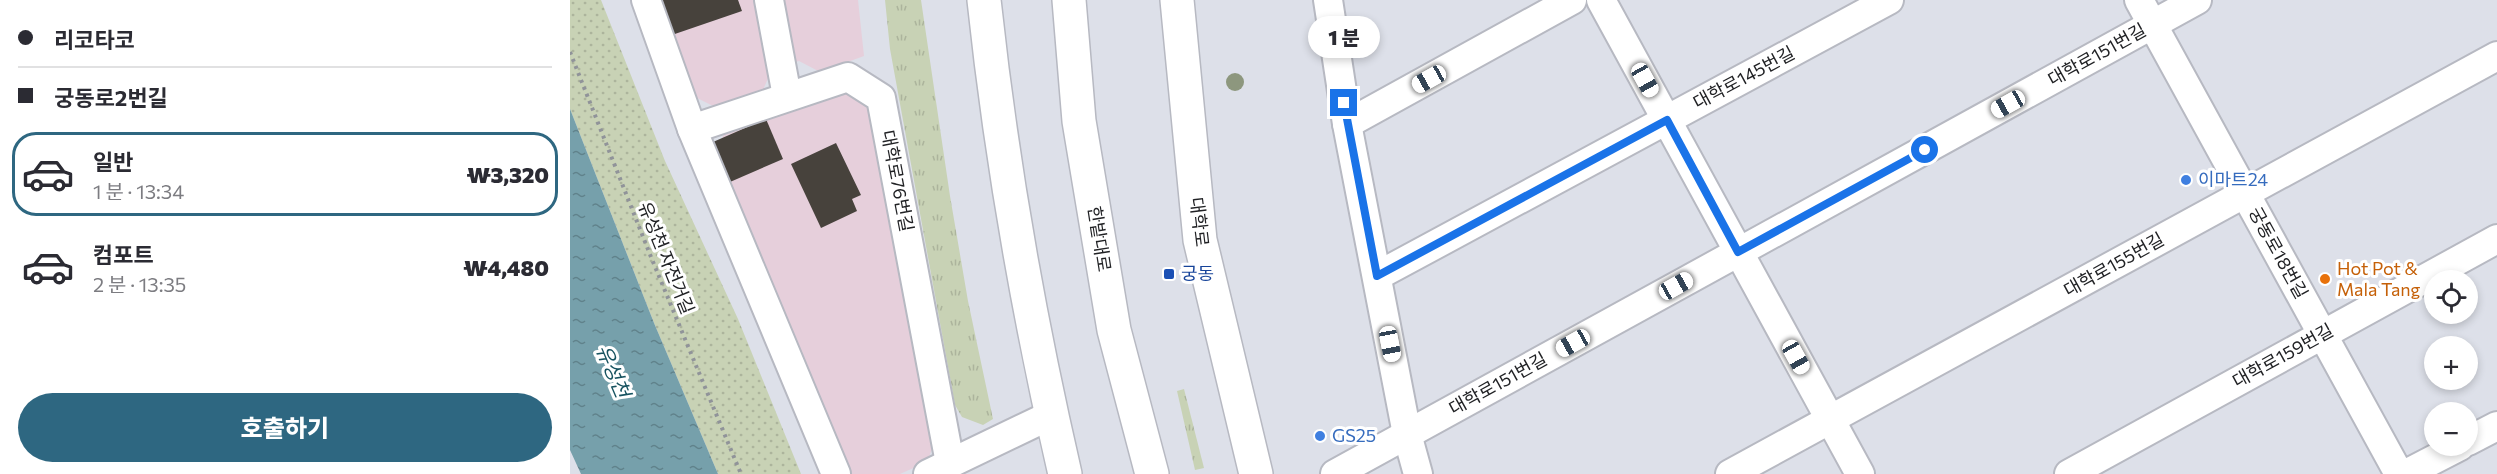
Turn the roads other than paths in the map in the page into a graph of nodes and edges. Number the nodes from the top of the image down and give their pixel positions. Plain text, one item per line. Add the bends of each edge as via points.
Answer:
1 (646, 0) edge
2 (769, 0) edge
3 (984, 0) edge
4 (1069, 0) edge
5 (1177, 0) edge
6 (1328, 0) edge
7 (1572, 0) edge
8 (1601, 0) edge
9 (1889, 0) edge
10 (2197, 0) edge
11 (2146, 12) edge
12 (2497, 56) edge
13 (788, 96) junction
14 (1667, 120) junction
15 (1347, 124) junction
16 (692, 129) junction
17 (2245, 194) junction
18 (2497, 239) edge
19 (1738, 252) junction
20 (1377, 276) junction
21 (2323, 334) junction
22 (1051, 415) junction
23 (1831, 419) junction
24 (2497, 426) edge
25 (1407, 434) junction
26 (2478, 436) edge
27 (2441, 456) edge
28 (939, 469) edge
29 (836, 474) edge
30 (1065, 474) edge
31 (1152, 474) edge
32 (1256, 474) edge
33 (1335, 474) edge
34 (1418, 474) edge
35 (1730, 474) edge
36 (1860, 474) edge
37 (2068, 474) edge
38 (2399, 474) edge
39 (2406, 474) edge

1 - 16 street
2 - 13 street
3 - 22 main road via 1017,236
4 - 31 main road, 한밭대로 via 1079,121 1114,330
5 - 32 main road, 대학로 via 1200,240
6 - 15 street
7 - 15 street
8 - 14 street
9 - 14 street, 대학로145번길
10 - 11 street, 대학로151번길
11 - 17 street, 궁동로18번길
11 - 19 street, 대학로151번길
12 - 17 street, 대학로155번길
13 - 16 street, 대학로76번길
13 - 28 street, 대학로76번길 via 848,77 881,98
14 - 19 street
14 - 20 street, 대학로145번길
15 - 20 street
16 - 29 street
17 - 21 street, 궁동로18번길
17 - 23 street, 대학로155번길
18 - 21 street, 대학로159번길
19 - 23 street
19 - 25 street, 대학로151번길
20 - 25 street
21 - 37 street, 대학로159번길
21 - 38 street, 궁동로18번길
22 - 28 street, 대학로76번길
22 - 30 main road
23 - 35 street, 대학로155번길
23 - 36 street
24 - 26 street
25 - 33 street, 대학로151번길
25 - 34 street
27 - 39 street

